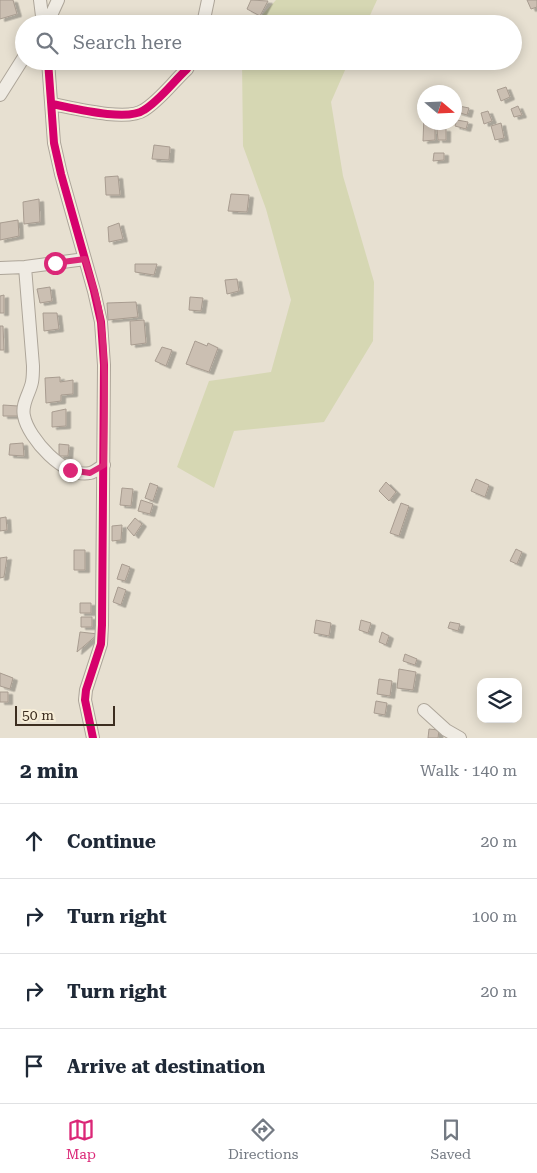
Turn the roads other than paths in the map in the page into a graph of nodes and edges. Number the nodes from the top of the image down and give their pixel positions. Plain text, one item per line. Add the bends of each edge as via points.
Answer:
1 (40, 0) edge
2 (58, 0) edge
3 (208, 0) edge
4 (41, 15) edge
5 (51, 15) edge
6 (205, 15) edge
7 (16, 70) edge
8 (49, 70) edge
9 (185, 70) edge
10 (0, 95) edge
11 (52, 104) junction
12 (85, 259) junction
13 (25, 267) junction
14 (0, 268) edge
15 (104, 465) junction
16 (424, 710) dead end
17 (92, 738) edge
18 (460, 738) edge

1 - 4 street
2 - 5 street
3 - 6 street
7 - 10 street
8 - 11 street
9 - 11 street via 143,111 126,116
11 - 12 street via 60,174
12 - 13 street
12 - 15 street via 101,322
13 - 14 street
13 - 15 street via 34,366 24,406 26,422 33,437 70,470 90,473
15 - 17 street via 101,644 85,700
16 - 18 street

